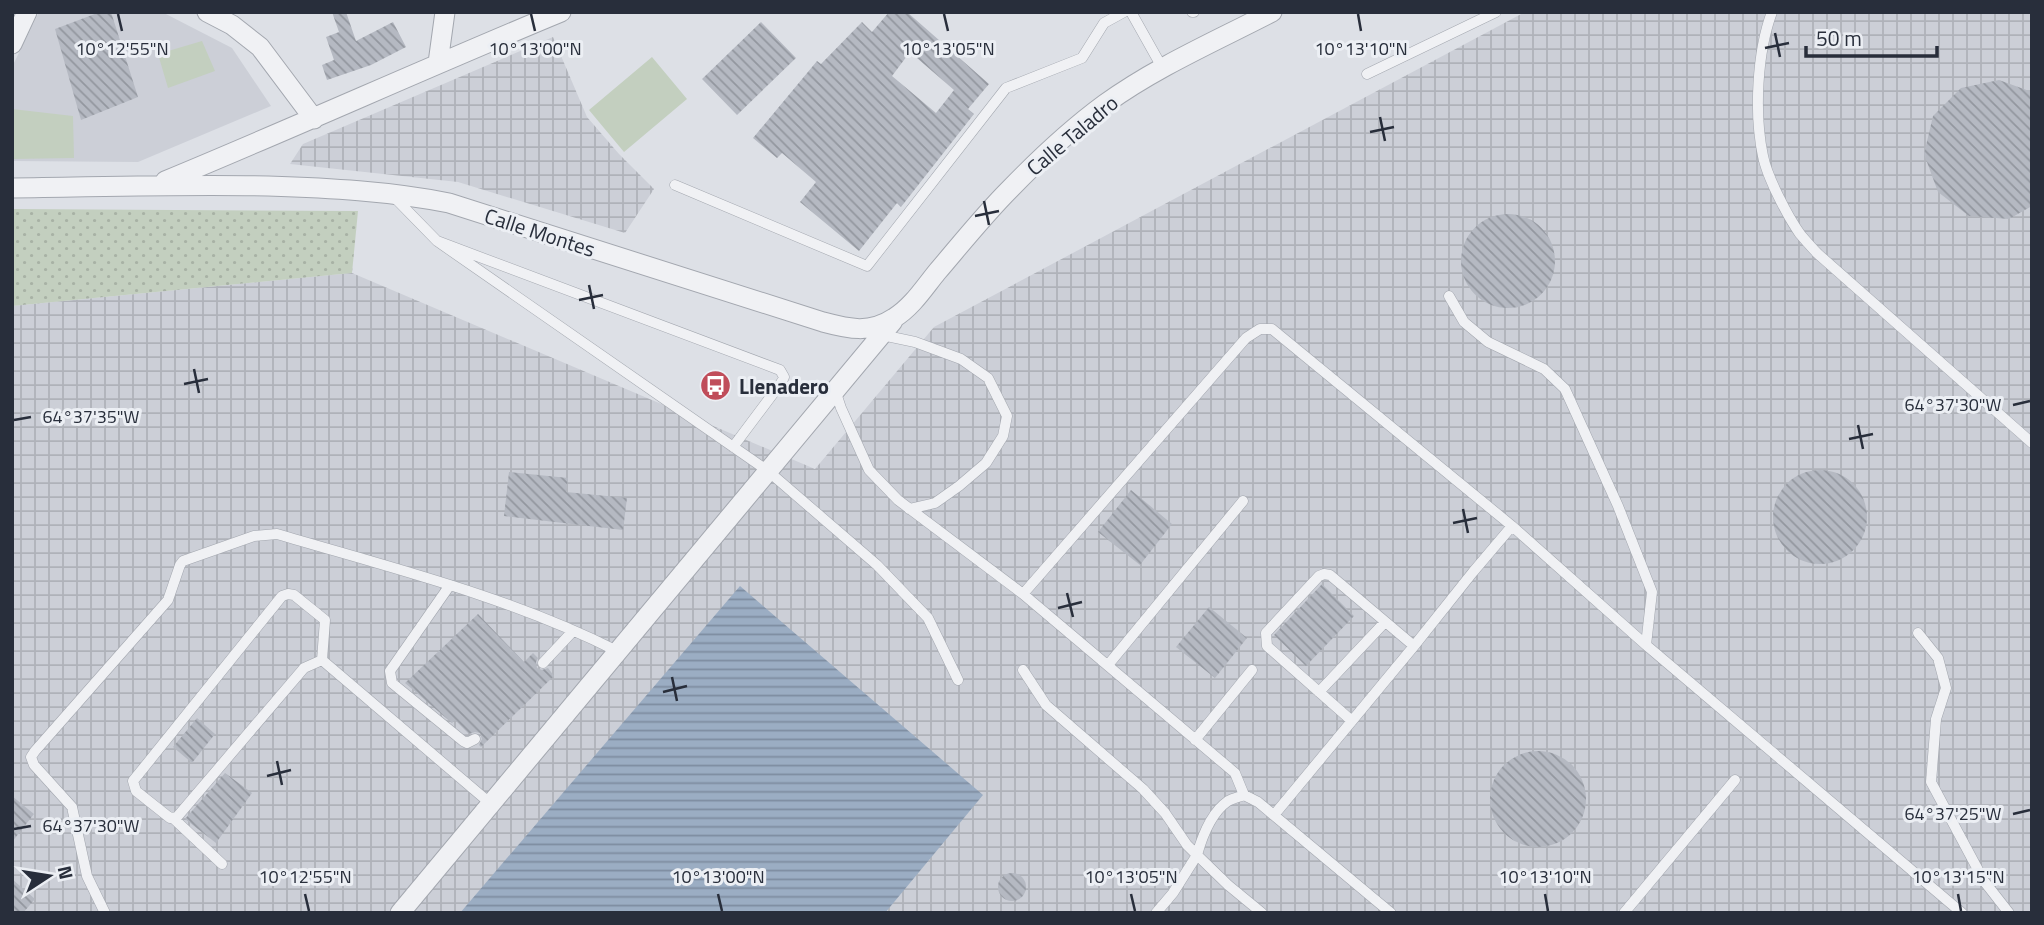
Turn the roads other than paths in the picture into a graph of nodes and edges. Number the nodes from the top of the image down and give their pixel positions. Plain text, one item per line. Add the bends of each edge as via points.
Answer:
1 (27, 12) edge
2 (207, 12) edge
3 (445, 12) edge
4 (561, 12) edge
5 (1124, 12) edge
6 (1131, 12) edge
7 (1272, 12) edge
8 (1496, 12) edge
9 (1772, 12) edge
10 (12, 44) edge
11 (438, 63) junction
12 (1163, 69) junction
13 (1367, 74) dead end
14 (314, 119) junction
15 (675, 185) dead end
16 (155, 186) junction
17 (12, 188) edge
18 (391, 194) junction
19 (438, 241) junction
20 (1449, 296) dead end
21 (903, 311) junction
22 (881, 335) junction
23 (835, 390) junction
24 (2032, 443) edge
25 (733, 447) junction
26 (768, 471) junction
27 (1243, 501) dead end
28 (909, 509) junction
29 (1512, 526) junction
30 (450, 585) junction
31 (1023, 594) junction
32 (1385, 622) junction
33 (573, 631) junction
34 (1918, 633) dead end
35 (1647, 645) junction
36 (1414, 646) junction
37 (617, 650) junction
38 (322, 660) junction
39 (543, 663) dead end
40 (1108, 665) junction
41 (1023, 670) dead end
42 (1252, 670) dead end
43 (958, 680) dead end
44 (1319, 692) junction
45 (1352, 721) junction
46 (475, 739) dead end
47 (1195, 740) junction
48 (1735, 780) dead end
49 (1244, 794) junction
50 (491, 804) junction
51 (1274, 815) junction
52 (173, 818) junction
53 (1197, 855) junction
54 (222, 864) dead end
55 (105, 913) edge
56 (400, 913) edge
57 (1156, 913) edge
58 (1262, 913) edge
59 (1391, 913) edge
60 (1624, 913) edge
61 (1962, 913) edge
62 (2008, 913) edge

1 - 10 street
2 - 14 street via 260,47
3 - 11 street
4 - 11 street, Calle Montes
5 - 15 lane via 1104,23 1082,58 1006,88 867,266
6 - 12 lane
7 - 12 street, Calle Taladro
8 - 13 lane
9 - 24 lane via 1759,79 1763,157 1799,233
11 - 14 street, Calle Montes
12 - 21 street, Calle Taladro via 1107,103 1068,134 1009,190
14 - 16 street, Calle Montes
16 - 17 street, Calle Montes
16 - 18 street, Calle Montes via 325,187
18 - 19 lane
18 - 21 street, Calle Montes via 449,203 847,328 866,330 883,325
19 - 25 lane
19 - 25 lane via 780,370 781,383
20 - 35 lane via 1464,321 1488,342 1544,369 1565,389 1652,592
21 - 22 street, Calle Taladro
22 - 23 street
22 - 28 lane via 961,359 988,378 1007,416 1003,436 986,463 936,503
23 - 26 street
23 - 28 lane via 869,470
25 - 26 lane
26 - 37 street
26 - 43 lane via 877,565 928,618
27 - 40 lane
28 - 31 lane
29 - 31 lane via 1283,336 1260,329 1246,338
29 - 35 lane
29 - 36 lane
30 - 33 lane
30 - 46 lane via 390,676 392,683 463,741
30 - 55 lane via 277,534 254,536 183,561 168,600 32,757 72,807 87,876
31 - 40 lane
32 - 36 lane
32 - 44 lane
32 - 44 lane via 1330,575 1319,576 1266,633 1265,640
33 - 37 lane
33 - 39 lane
34 - 62 lane via 1938,658 1945,688 1936,719 1931,782 1984,881
35 - 61 lane
36 - 45 lane
37 - 50 street
38 - 50 lane
38 - 52 lane via 304,668
38 - 52 lane via 325,620 294,595 282,596 133,781 136,791
40 - 47 lane
41 - 53 lane via 1046,705 1143,789
42 - 47 lane
44 - 45 lane
45 - 51 lane
47 - 49 lane via 1235,774
48 - 60 lane
49 - 51 lane
49 - 53 lane via 1227,802 1214,817
50 - 56 street
51 - 59 lane
52 - 54 lane
53 - 57 lane
53 - 58 lane

